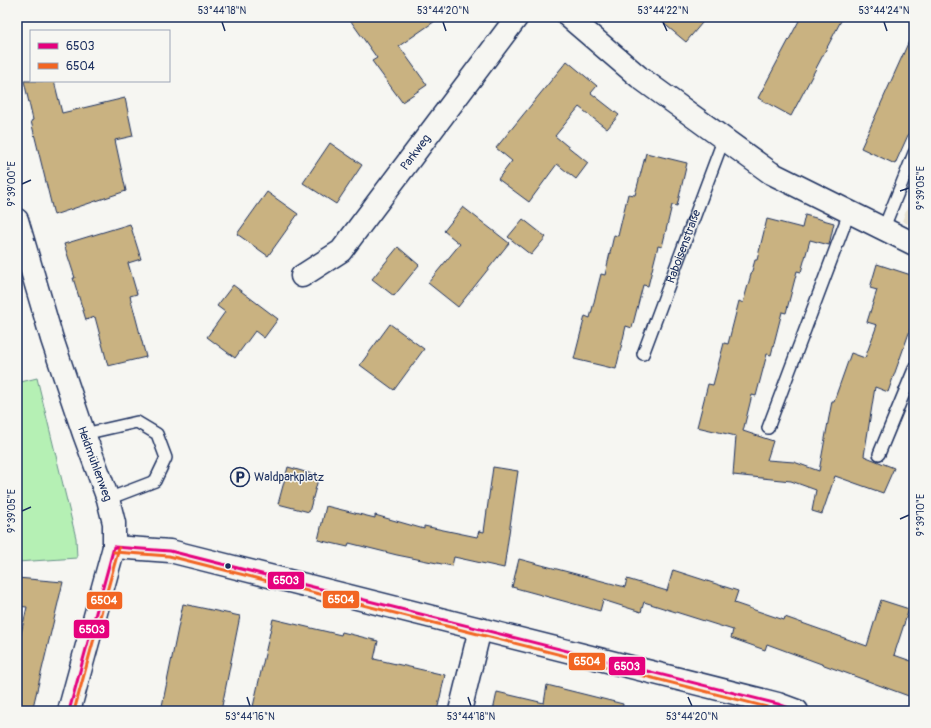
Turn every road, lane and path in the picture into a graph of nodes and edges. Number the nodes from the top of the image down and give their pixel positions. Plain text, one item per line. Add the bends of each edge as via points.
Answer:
1 (517, 17) edge
2 (568, 17) edge
3 (724, 138) junction
4 (914, 153) edge
5 (849, 213) junction
6 (17, 220) edge
7 (883, 230) junction
8 (914, 244) edge
9 (302, 276) dead end
10 (643, 354) dead end
11 (914, 369) edge
12 (768, 428) dead end
13 (84, 434) junction
14 (879, 454) dead end
15 (108, 499) junction
16 (114, 547) junction
17 (480, 629) junction
18 (783, 709) edge
19 (69, 711) edge
20 (460, 711) edge

1 - 9 street, Parkweg via 341,251
2 - 3 street via 639,77
3 - 5 street via 771,173
3 - 10 lane, Raboisenstraße
4 - 7 lane
5 - 7 street
5 - 12 lane
6 - 13 street, Heidmühlenweg via 52,339
7 - 8 street
11 - 14 lane
13 - 15 street, Heidmühlenweg
13 - 15 lane via 137,422 157,434 166,458 156,481
15 - 16 street, Heidmühlenweg via 114,523
16 - 17 street via 170,551
16 - 19 street, Heidmühlenweg
17 - 18 street
17 - 20 street

